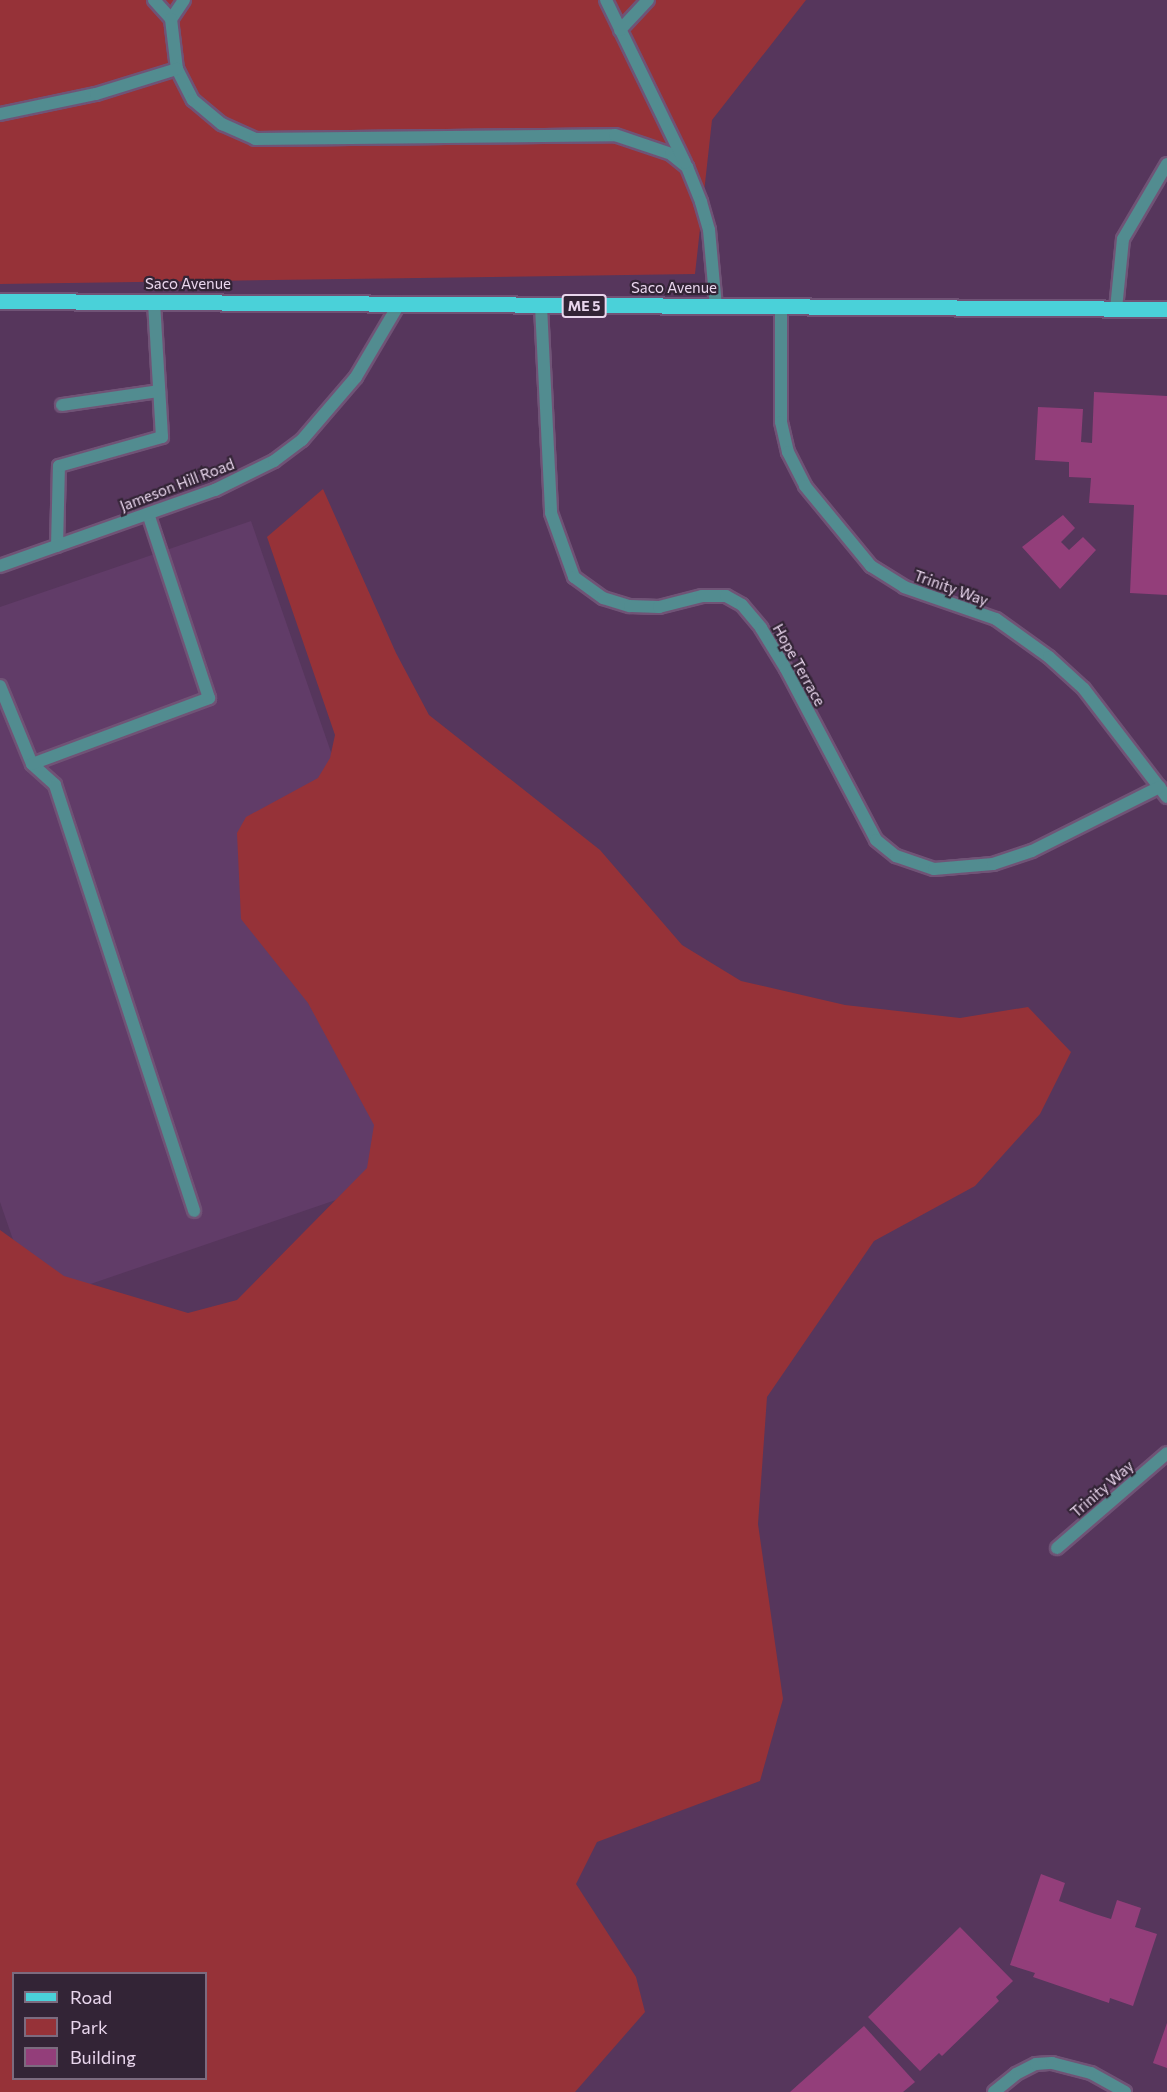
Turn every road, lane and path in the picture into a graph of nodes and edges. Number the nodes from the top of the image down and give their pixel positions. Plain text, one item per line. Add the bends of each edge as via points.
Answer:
1 (154, 0) edge
2 (184, 0) edge
3 (606, 0) edge
4 (648, 0) edge
5 (171, 19) junction
6 (620, 30) junction
7 (177, 69) junction
8 (0, 114) edge
9 (1167, 164) edge
10 (687, 167) junction
11 (0, 301) edge
12 (154, 302) junction
13 (399, 304) junction
14 (781, 305) junction
15 (542, 306) junction
16 (716, 307) junction
17 (1116, 309) junction
18 (1167, 309) edge
19 (159, 391) junction
20 (62, 405) dead end
21 (148, 514) junction
22 (57, 546) junction
23 (0, 566) edge
24 (0, 686) edge
25 (32, 764) junction
26 (1164, 792) edge
27 (194, 1210) dead end
28 (1167, 1454) edge
29 (1057, 1548) dead end
30 (994, 2092) edge
31 (1125, 2092) edge

1 - 5 street
2 - 5 street
3 - 6 street
4 - 6 street
5 - 7 street
6 - 10 street
7 - 8 street via 96,94
7 - 10 street via 193,100 222,124 255,139 615,135 657,146
9 - 17 street via 1123,239
10 - 16 street via 709,230
11 - 12 main road, Saco Avenue / ME 5
12 - 13 main road, Saco Avenue / ME 5
12 - 19 street
13 - 15 main road, Saco Avenue / ME 5
13 - 21 street, Jameson Hill Road via 356,377 302,440 274,460 215,490
14 - 16 main road, Saco Avenue / ME 5
14 - 17 main road, Saco Avenue / ME 5
14 - 26 street, Trinity Way via 781,422 788,452 805,486 871,566 904,587 996,619 1049,657 1084,689
15 - 16 main road, Saco Avenue / ME 5
15 - 26 street, Hope Terrace via 551,513 574,577 603,598 630,606 659,607 702,596 726,596 741,605 761,628 786,669 876,840 896,856 934,868 993,864 1032,851
17 - 18 main road, Saco Avenue / ME 5
19 - 20 street
19 - 22 street via 162,437 59,466
21 - 22 street, Jameson Hill Road
21 - 25 street via 209,698
22 - 23 street, Jameson Hill Road
24 - 25 street
25 - 27 street via 55,785
28 - 29 street, Trinity Way
30 - 31 street via 1036,2064 1052,2063 1091,2073

